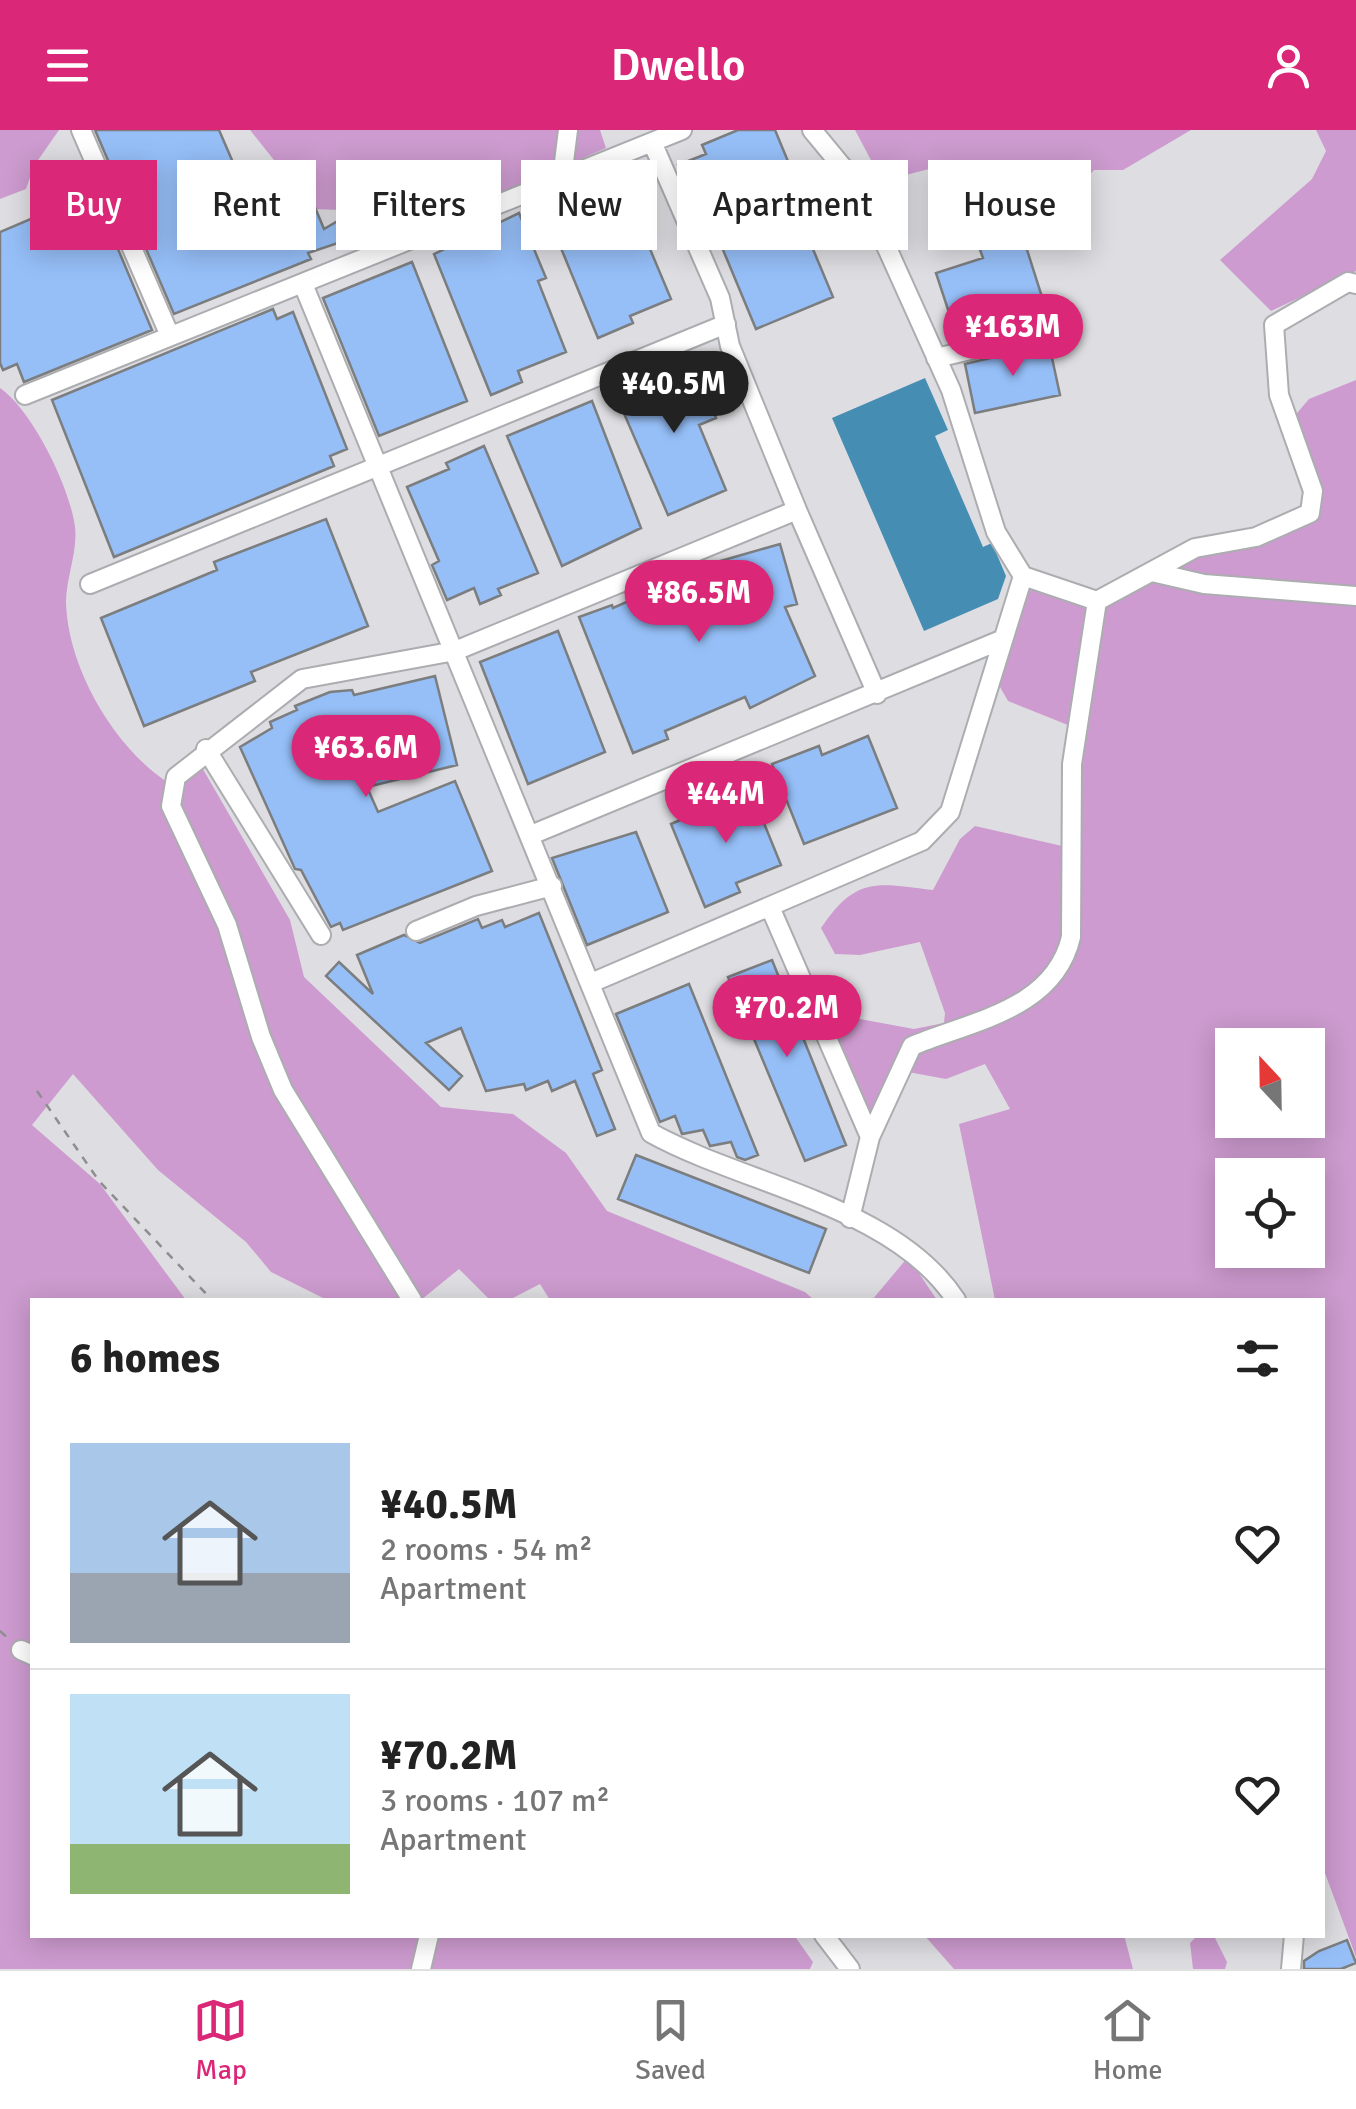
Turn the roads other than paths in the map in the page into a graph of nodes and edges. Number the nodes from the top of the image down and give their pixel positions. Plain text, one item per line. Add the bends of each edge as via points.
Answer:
1 (81, 130) edge
2 (568, 130) edge
3 (682, 130) edge
4 (812, 130) edge
5 (652, 142) junction
6 (564, 160) edge
7 (607, 160) edge
8 (521, 195) edge
9 (303, 284) junction
10 (1356, 284) edge
11 (726, 324) junction
12 (1065, 328) dead end
13 (170, 336) junction
14 (936, 358) junction
15 (24, 395) dead end
16 (378, 465) junction
17 (796, 510) junction
18 (1152, 572) junction
19 (1023, 576) junction
20 (90, 584) dead end
21 (1356, 596) edge
22 (1097, 601) junction
23 (1001, 640) junction
24 (455, 651) junction
25 (962, 657) junction
26 (988, 682) junction
27 (877, 694) junction
28 (206, 749) junction
29 (531, 835) junction
30 (552, 886) junction
31 (770, 906) junction
32 (416, 931) dead end
33 (321, 935) dead end
34 (592, 983) junction
35 (870, 1137) junction
36 (850, 1218) junction
37 (411, 1298) edge
38 (954, 1298) edge
39 (428, 1938) edge
40 (826, 1938) edge
41 (1294, 1938) edge
42 (421, 1969) edge
43 (850, 1969) edge
44 (1291, 1969) edge

1 - 13 street
2 - 6 street
3 - 5 street
4 - 14 street via 860,188
5 - 7 street
5 - 11 street
8 - 9 street
9 - 13 street
9 - 16 street
10 - 18 street via 1348,282 1274,325 1279,395 1313,491 1310,513 1256,536 1195,548
11 - 16 street
11 - 17 street
12 - 14 street
13 - 15 street
14 - 19 street via 996,532
16 - 20 street
16 - 24 street
17 - 24 street
17 - 27 street
18 - 21 street via 1204,584
18 - 22 street
19 - 22 street
19 - 23 street
22 - 35 street via 1072,764 1067,955 1049,984 1028,998 912,1046
23 - 25 street
23 - 26 street
24 - 28 street via 302,679
24 - 29 street
25 - 26 street
25 - 27 street
26 - 31 street via 950,812 922,841
27 - 29 street
28 - 33 street
28 - 37 street via 176,777 171,806 227,925 283,1090
29 - 30 street
30 - 32 street
30 - 34 street
31 - 34 street
31 - 35 street
34 - 36 street via 651,1132
35 - 36 street
36 - 38 street via 928,1263
39 - 42 street
40 - 43 street
41 - 44 street

